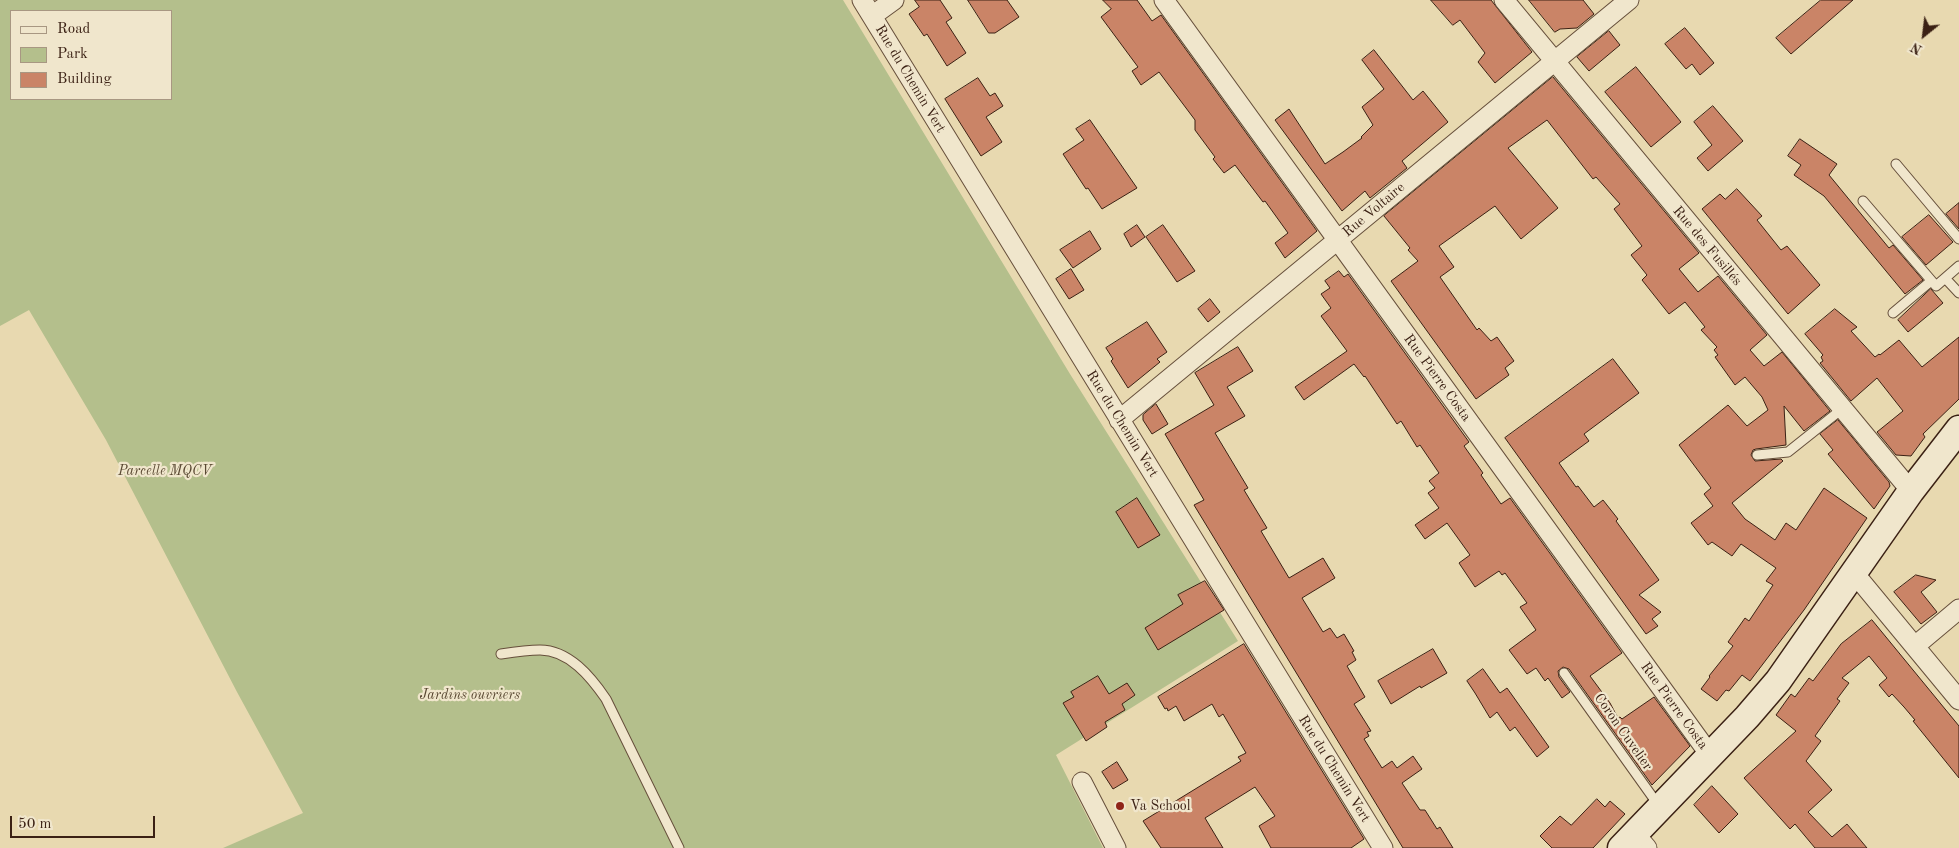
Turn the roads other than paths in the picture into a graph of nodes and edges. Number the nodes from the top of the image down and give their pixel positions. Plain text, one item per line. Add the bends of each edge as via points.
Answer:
1 (862, 0) edge
2 (894, 0) edge
3 (1164, 0) edge
4 (1504, 0) edge
5 (1629, 0) edge
6 (872, 16) junction
7 (1554, 61) junction
8 (1896, 164) dead end
9 (1863, 201) dead end
10 (1959, 239) edge
11 (1338, 240) junction
12 (1959, 266) edge
13 (1945, 278) junction
14 (1931, 281) junction
15 (1959, 293) edge
16 (1893, 313) dead end
17 (1842, 409) junction
18 (1119, 420) junction
19 (1959, 429) edge
20 (1757, 455) dead end
21 (1910, 490) junction
22 (1854, 573) junction
23 (1959, 609) edge
24 (1914, 646) junction
25 (501, 654) dead end
26 (1564, 673) dead end
27 (1959, 700) edge
28 (1710, 755) junction
29 (1082, 782) dead end
30 (1660, 808) junction
31 (1634, 843) edge
32 (679, 848) edge
33 (1116, 848) edge
34 (1383, 848) edge

1 - 6 street, Rue du Chemin Vert
2 - 6 street
3 - 11 street, Rue Pierre Costa
4 - 7 street, Rue des Fusillés
5 - 7 street, Rue Voltaire
6 - 18 street, Rue du Chemin Vert
7 - 11 street, Rue Voltaire
7 - 17 street, Rue des Fusillés
8 - 10 lane
9 - 14 lane
11 - 18 street, Rue Voltaire
11 - 28 street, Rue Pierre Costa
12 - 13 lane
13 - 14 lane via 1936,286
13 - 15 lane
14 - 16 lane
17 - 20 lane via 1788,452
17 - 21 street, Rue des Fusillés
18 - 34 street, Rue du Chemin Vert
19 - 21 main road
21 - 22 main road
22 - 24 street
22 - 28 main road via 1782,675
23 - 24 street
24 - 27 street
25 - 32 lane via 550,651 571,661 590,678 606,699
26 - 30 lane, Coron Cuvelier
28 - 30 main road
29 - 33 street
30 - 31 main road

